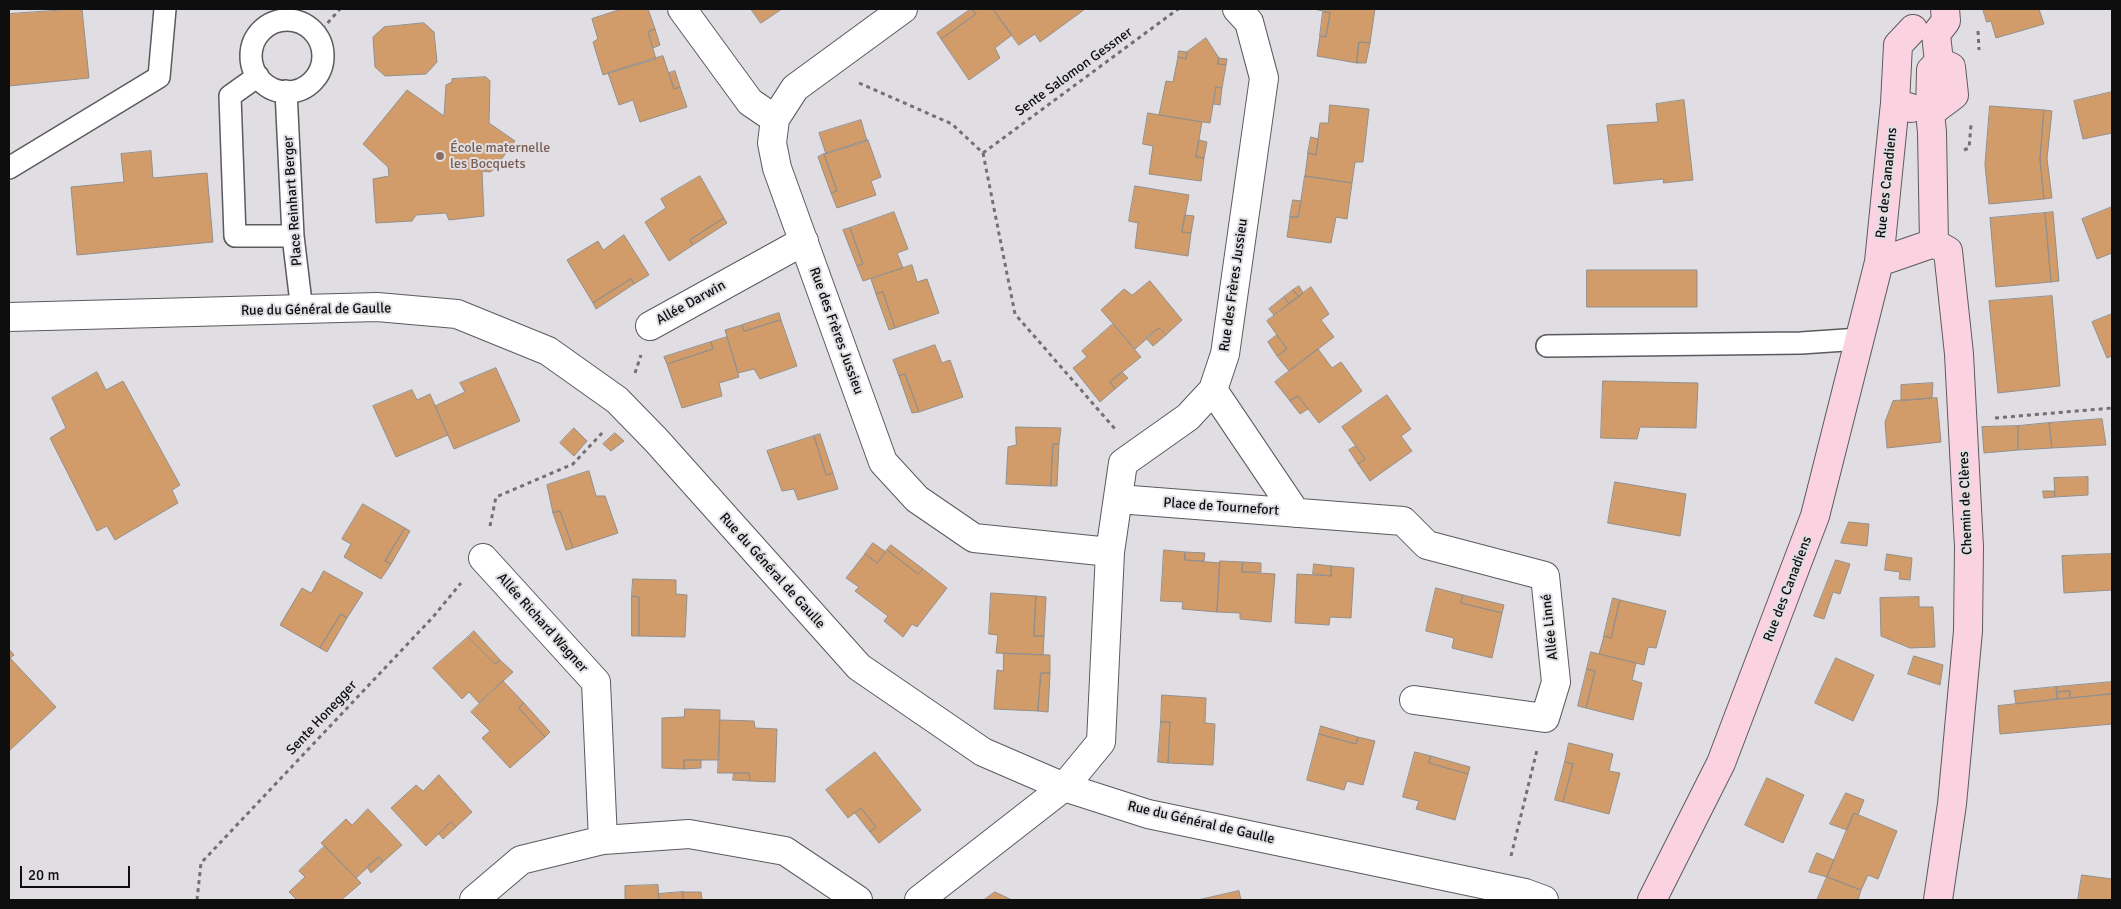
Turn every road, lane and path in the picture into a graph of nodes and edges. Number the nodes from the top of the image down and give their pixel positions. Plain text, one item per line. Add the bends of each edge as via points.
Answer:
1 (166, 9) edge
2 (340, 9) edge
3 (682, 9) edge
4 (903, 9) edge
5 (1178, 9) edge
6 (1237, 9) edge
7 (1945, 9) edge
8 (1920, 24) edge
9 (1978, 26) dead end
10 (317, 35) junction
11 (834, 59) junction
12 (1980, 59) dead end
13 (258, 76) junction
14 (286, 91) junction
15 (1895, 103) junction
16 (1930, 113) junction
17 (775, 118) junction
18 (983, 153) junction
19 (9, 168) edge
20 (293, 236) junction
21 (804, 241) junction
22 (1934, 243) junction
23 (1879, 262) junction
24 (302, 310) junction
25 (9, 317) edge
26 (650, 326) joint
27 (1860, 339) junction
28 (1547, 346) dead end
29 (1213, 390) junction
30 (617, 400) junction
31 (2112, 408) edge
32 (1962, 421) junction
33 (1137, 454) junction
34 (1118, 499) junction
35 (1296, 513) junction
36 (1110, 552) junction
37 (483, 558) junction
38 (1414, 700) dead end
39 (1545, 718) junction
40 (1064, 787) junction
41 (603, 840) junction
42 (1502, 888) junction
43 (197, 900) edge
44 (474, 900) edge
45 (858, 900) edge
46 (919, 900) edge
47 (1544, 900) edge
48 (1652, 900) edge
49 (1938, 900) edge

1 - 19 lane via 159,76
2 - 10 path
3 - 17 street via 750,102
4 - 11 street, Rue des Frères Jussieu
5 - 18 path, Sente Salomon Gessner
6 - 29 street, Rue des Frères Jussieu via 1249,22 1264,78 1225,354
7 - 8 street via 1946,21
8 - 15 street via 1898,45
8 - 16 street via 1939,62 1952,67 1954,95
9 - 12 path
10 - 13 lane via 294,21 280,20 267,26 257,36 252,50 252,64
10 - 14 lane via 323,55 321,69 302,89
11 - 17 street, Rue des Frères Jussieu via 795,88
11 - 18 path via 849,79 952,124
13 - 14 lane via 268,86
13 - 20 lane via 230,96 235,236
14 - 20 lane, Place Reinhart Berger
15 - 16 street
15 - 23 street, Rue des Canadiens
16 - 22 street
17 - 21 street, Rue des Frères Jussieu via 772,143 777,168
18 - 33 path via 1015,314
20 - 24 lane, Place Reinhart Berger
21 - 26 street, Allée Darwin
21 - 36 street, Rue des Frères Jussieu via 883,462 918,499 974,538
22 - 23 street, Rue des Canadiens
22 - 32 street, Chemin de Clères via 1948,251 1959,354
23 - 27 street, Rue des Canadiens
24 - 25 street, Rue du Général de Gaulle
24 - 30 street, Rue du Général de Gaulle via 377,307 457,314 548,351
26 - 30 path, Allée Darwin via 633,379
27 - 28 lane via 1801,343
27 - 48 street, Rue des Canadiens via 1816,516 1721,763
29 - 33 street, Rue des Frères Jussieu via 1188,417
29 - 35 street, Place de Tournefort
30 - 37 path, Allée Darwin via 601,419 604,431 573,464 496,497
30 - 40 street, Rue du Général de Gaulle via 858,667 983,752
31 - 32 path
32 - 49 street, Chemin de Clères via 1969,548 1968,631 1952,804
33 - 34 street, Rue des Frères Jussieu via 1124,463
34 - 35 street, Place de Tournefort
34 - 36 street, Rue des Frères Jussieu
35 - 39 street, Allée Linné via 1402,521 1427,545 1545,576 1556,682
36 - 40 street, Rue des Frères Jussieu via 1101,742
37 - 41 street, Allée Richard Wagner via 596,682
37 - 43 path, Sente Honegger via 433,617 200,863
38 - 39 street
39 - 42 path
40 - 42 street, Rue du Général de Gaulle via 1148,814
40 - 46 street, Rue des Frères Jussieu
41 - 44 street via 521,860
41 - 45 street via 689,834 785,851
42 - 47 street, Rue du Général de Gaulle

